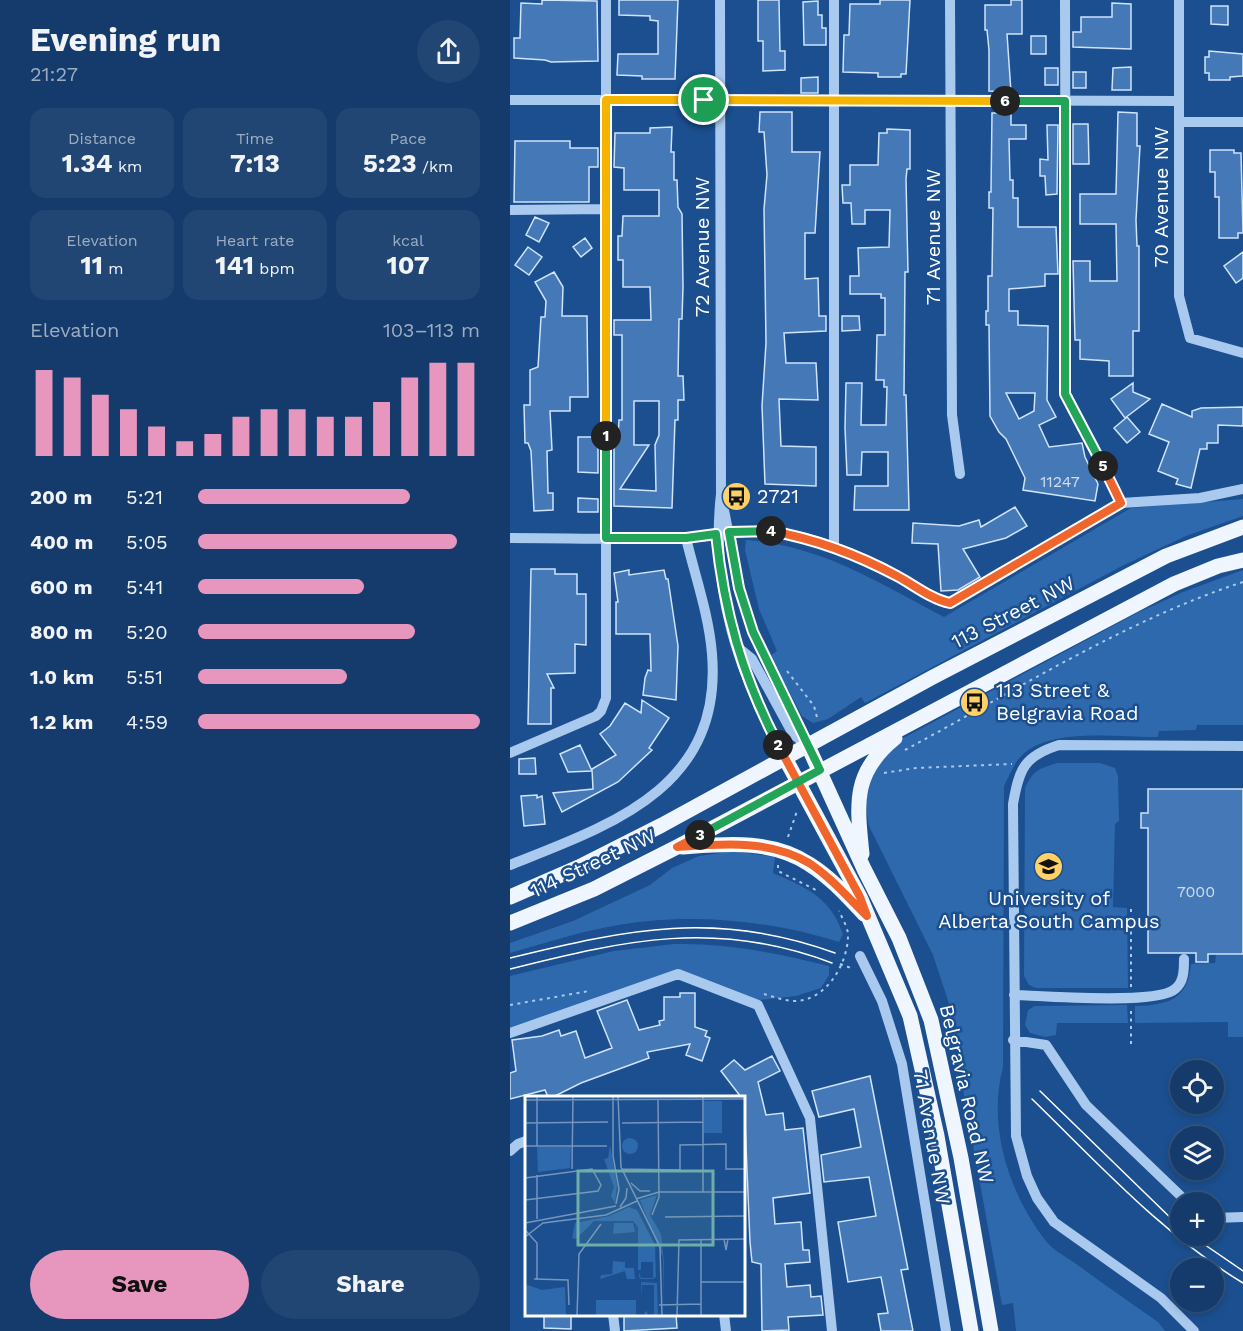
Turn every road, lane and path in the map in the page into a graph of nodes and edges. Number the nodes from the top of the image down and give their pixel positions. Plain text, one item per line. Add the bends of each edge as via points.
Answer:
1 (606, 0) edge
2 (720, 0) edge
3 (834, 0) edge
4 (950, 0) edge
5 (1065, 0) edge
6 (1179, 0) edge
7 (510, 100) edge
8 (606, 100) junction
9 (720, 100) junction
10 (834, 100) junction
11 (950, 101) junction
12 (1065, 101) junction
13 (1179, 101) junction
14 (1179, 122) junction
15 (1243, 122) edge
16 (606, 209) junction
17 (510, 210) edge
18 (1243, 353) edge
19 (960, 474) dead end
20 (1243, 489) edge
21 (721, 494) junction
22 (1121, 503) junction
23 (1243, 528) edge
24 (729, 532) junction
25 (716, 534) junction
26 (510, 538) edge
27 (606, 538) junction
28 (686, 538) junction
29 (834, 548) junction
30 (1243, 560) edge
31 (1243, 582) edge
32 (736, 645) junction
33 (786, 670) dead end
34 (917, 720) junction
35 (818, 721) dead end
36 (808, 746) junction
37 (1243, 746) edge
38 (904, 751) dead end
39 (510, 753) edge
40 (785, 758) junction
41 (838, 762) junction
42 (1016, 764) dead end
43 (888, 765) dead end
44 (820, 770) junction
45 (798, 782) junction
46 (799, 806) dead end
47 (785, 843) dead end
48 (677, 847) junction
49 (510, 865) edge
50 (864, 869) junction
51 (784, 874) dead end
52 (822, 893) dead end
53 (510, 897) edge
54 (836, 907) dead end
55 (1131, 907) dead end
56 (867, 916) junction
57 (510, 923) edge
58 (860, 956) dead end
59 (1184, 959) dead end
60 (834, 978) dead end
61 (1131, 989) dead end
62 (1014, 995) junction
63 (1131, 1005) dead end
64 (510, 1033) edge
65 (1013, 1040) junction
66 (1131, 1044) dead end
67 (525, 1142) edge
68 (511, 1150) edge
69 (1177, 1192) edge
70 (1243, 1217) edge
71 (1224, 1218) edge
72 (613, 1316) edge
73 (724, 1316) edge
74 (615, 1331) edge
75 (726, 1331) edge
76 (832, 1331) edge
77 (946, 1331) edge
78 (971, 1331) edge
79 (991, 1331) edge
80 (1194, 1331) edge

1 - 8 street
2 - 9 street, 72 Avenue NW
3 - 10 street
4 - 11 street, 71 Avenue NW
5 - 12 street
6 - 13 street, 70 Avenue NW
7 - 8 street
8 - 9 street
8 - 16 street
9 - 10 path
9 - 21 street, 72 Avenue NW
10 - 11 street
10 - 29 street
11 - 12 street
11 - 19 street, 71 Avenue NW via 952,415
12 - 13 street
12 - 22 street via 1065,394
13 - 14 street, 70 Avenue NW
14 - 15 street
14 - 18 street, 70 Avenue NW via 1179,296 1190,338
16 - 17 street
16 - 27 street
20 - 22 street via 1200,498
21 - 24 street, 72 Avenue NW
21 - 25 street, 72 Avenue NW
22 - 29 street via 950,603
23 - 36 main road, 113 Street NW via 1166,556
24 - 25 street
24 - 29 street via 765,530
24 - 36 street, 72 Avenue NW via 739,588 753,632
25 - 28 street
25 - 32 street, 72 Avenue NW via 723,596
26 - 27 street
27 - 28 street
27 - 39 street via 604,705 596,716
28 - 49 street, 114 Street NW via 710,636 713,670 704,721 687,758 658,792 630,813
30 - 34 main road via 1174,584
31 - 38 path via 1149,619
32 - 36 street via 752,659 793,734
32 - 40 street, 72 Avenue NW via 752,690
33 - 35 path via 814,706
34 - 41 main road
34 - 50 main road via 881,749 861,782 857,804
36 - 40 main road, 114 Street NW
36 - 41 main road
36 - 44 main road, Belgravia Road NW
37 - 62 street via 1059,745 1029,760 1018,776 1013,804
40 - 45 main road, Belgravia Road NW
40 - 53 main road, 114 Street NW via 579,867
41 - 44 main road
42 - 43 path via 916,768 881,774
44 - 45 main road, 114 Street NW
44 - 50 main road, Belgravia Road NW
45 - 48 main road, 114 Street NW
45 - 56 main road, Belgravia Road NW
46 - 47 path
48 - 56 main road via 751,845 782,852 809,863
48 - 57 main road, 114 Street NW via 594,889
50 - 79 main road, Belgravia Road NW via 899,938 931,1020 961,1158
51 - 52 path
54 - 60 path via 849,938
55 - 61 path
56 - 78 main road, Belgravia Road NW via 895,977 918,1045 958,1243
58 - 77 street, 71 Avenue NW via 882,1001 902,1064
59 - 62 street via 1184,975 1175,990 1153,998
62 - 65 street
63 - 66 path
64 - 76 street via 678,974 758,1005 810,1118
65 - 69 street via 1046,1046 1086,1105
65 - 80 street via 1016,1136 1037,1198 1054,1222 1161,1298
67 - 68 street
70 - 71 street
72 - 74 street
73 - 75 street

